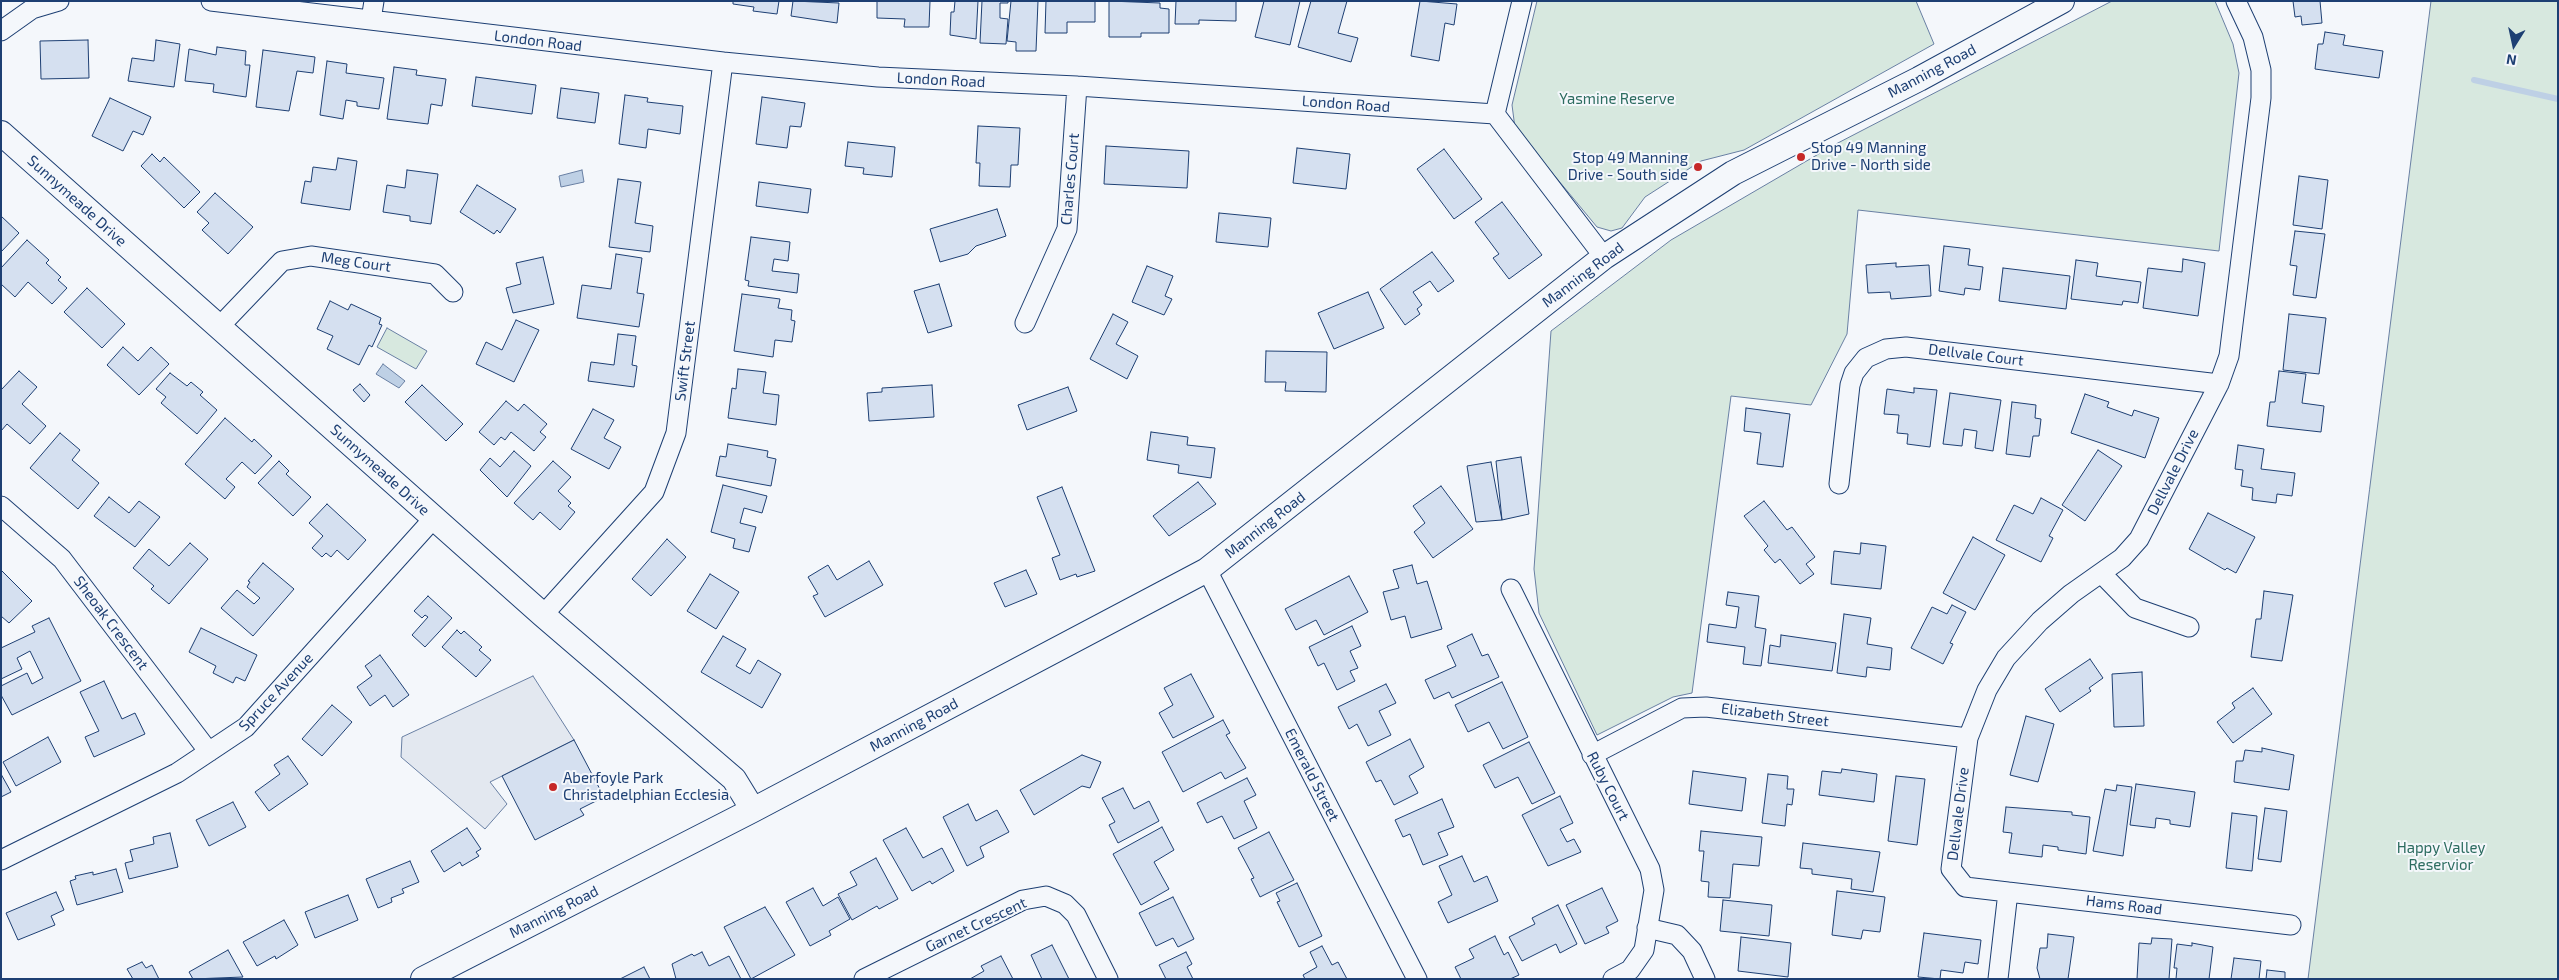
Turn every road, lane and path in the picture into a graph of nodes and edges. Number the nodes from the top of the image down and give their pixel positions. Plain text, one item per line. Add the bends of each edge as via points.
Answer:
1 (60, 1) edge
2 (211, 1) edge
3 (374, 1) edge
4 (1522, 1) edge
5 (2062, 1) edge
6 (2236, 1) edge
7 (371, 20) junction
8 (1, 31) edge
9 (723, 62) junction
10 (1077, 86) junction
11 (1495, 114) junction
12 (1, 133) edge
13 (1604, 257) junction
14 (453, 292) dead end
15 (1025, 323) dead end
16 (219, 327) junction
17 (2219, 384) junction
18 (1839, 484) dead end
19 (1, 506) edge
20 (434, 518) junction
21 (1207, 570) junction
22 (2101, 573) junction
23 (1510, 589) dead end
24 (543, 615) junction
25 (2189, 627) dead end
26 (1968, 738) junction
27 (209, 752) junction
28 (1592, 755) junction
29 (753, 810) junction
30 (1, 860) edge
31 (1959, 882) joint
32 (2008, 892) junction
33 (2291, 925) dead end
34 (1647, 928) junction
35 (423, 979) edge
36 (864, 979) edge
37 (1108, 979) edge
38 (1417, 979) edge
39 (1613, 979) edge
40 (1705, 979) edge
41 (1998, 979) edge

1 - 8 street via 32,9
2 - 7 street, London Road
3 - 7 street
4 - 11 street
5 - 13 street, Manning Road via 1919,79 1733,173
6 - 17 street, Dellvale Drive via 2253,37 2261,70 2261,98 2229,356
7 - 9 street, London Road
9 - 10 street, London Road via 878,78
9 - 24 street, Swift Street via 676,433 654,492
10 - 11 street, London Road
10 - 15 street, Charles Court via 1067,229
11 - 13 street
12 - 16 street, Sunnymeade Drive
13 - 21 street, Manning Road
14 - 16 street, Meg Court via 436,274 311,256 282,261
16 - 20 street, Sunnymeade Drive
17 - 18 street, Dellvale Court via 1906,347 1886,349 1866,358 1854,373
17 - 22 street, Dellvale Drive via 2138,539 2122,558
19 - 27 street, Sheoak Crescent via 62,559
20 - 24 street, Sunnymeade Drive
20 - 27 street, Spruce Avenue via 246,727
21 - 29 street, Manning Road
21 - 38 street, Emerald Street
22 - 25 street via 2135,608
22 - 26 street, Dellvale Drive via 2040,621 2006,658 1987,690
23 - 28 street, Ruby Court
24 - 29 street, Sunnymeade Drive via 734,779
26 - 28 street, Elizabeth Street via 1706,707 1682,708
26 - 31 street, Dellvale Drive via 1951,869
27 - 30 street, Spruce Avenue via 177,773
28 - 34 street, Ruby Court via 1650,869 1654,890
29 - 35 street, Manning Road
31 - 32 street, Hams Road via 1965,887
32 - 33 street, Hams Road
32 - 41 street
34 - 39 street, Ruby Court via 1644,950 1630,970
34 - 40 street via 1677,935 1692,951
36 - 37 street, Garnet Crescent via 1023,900 1046,896 1065,904 1076,915

